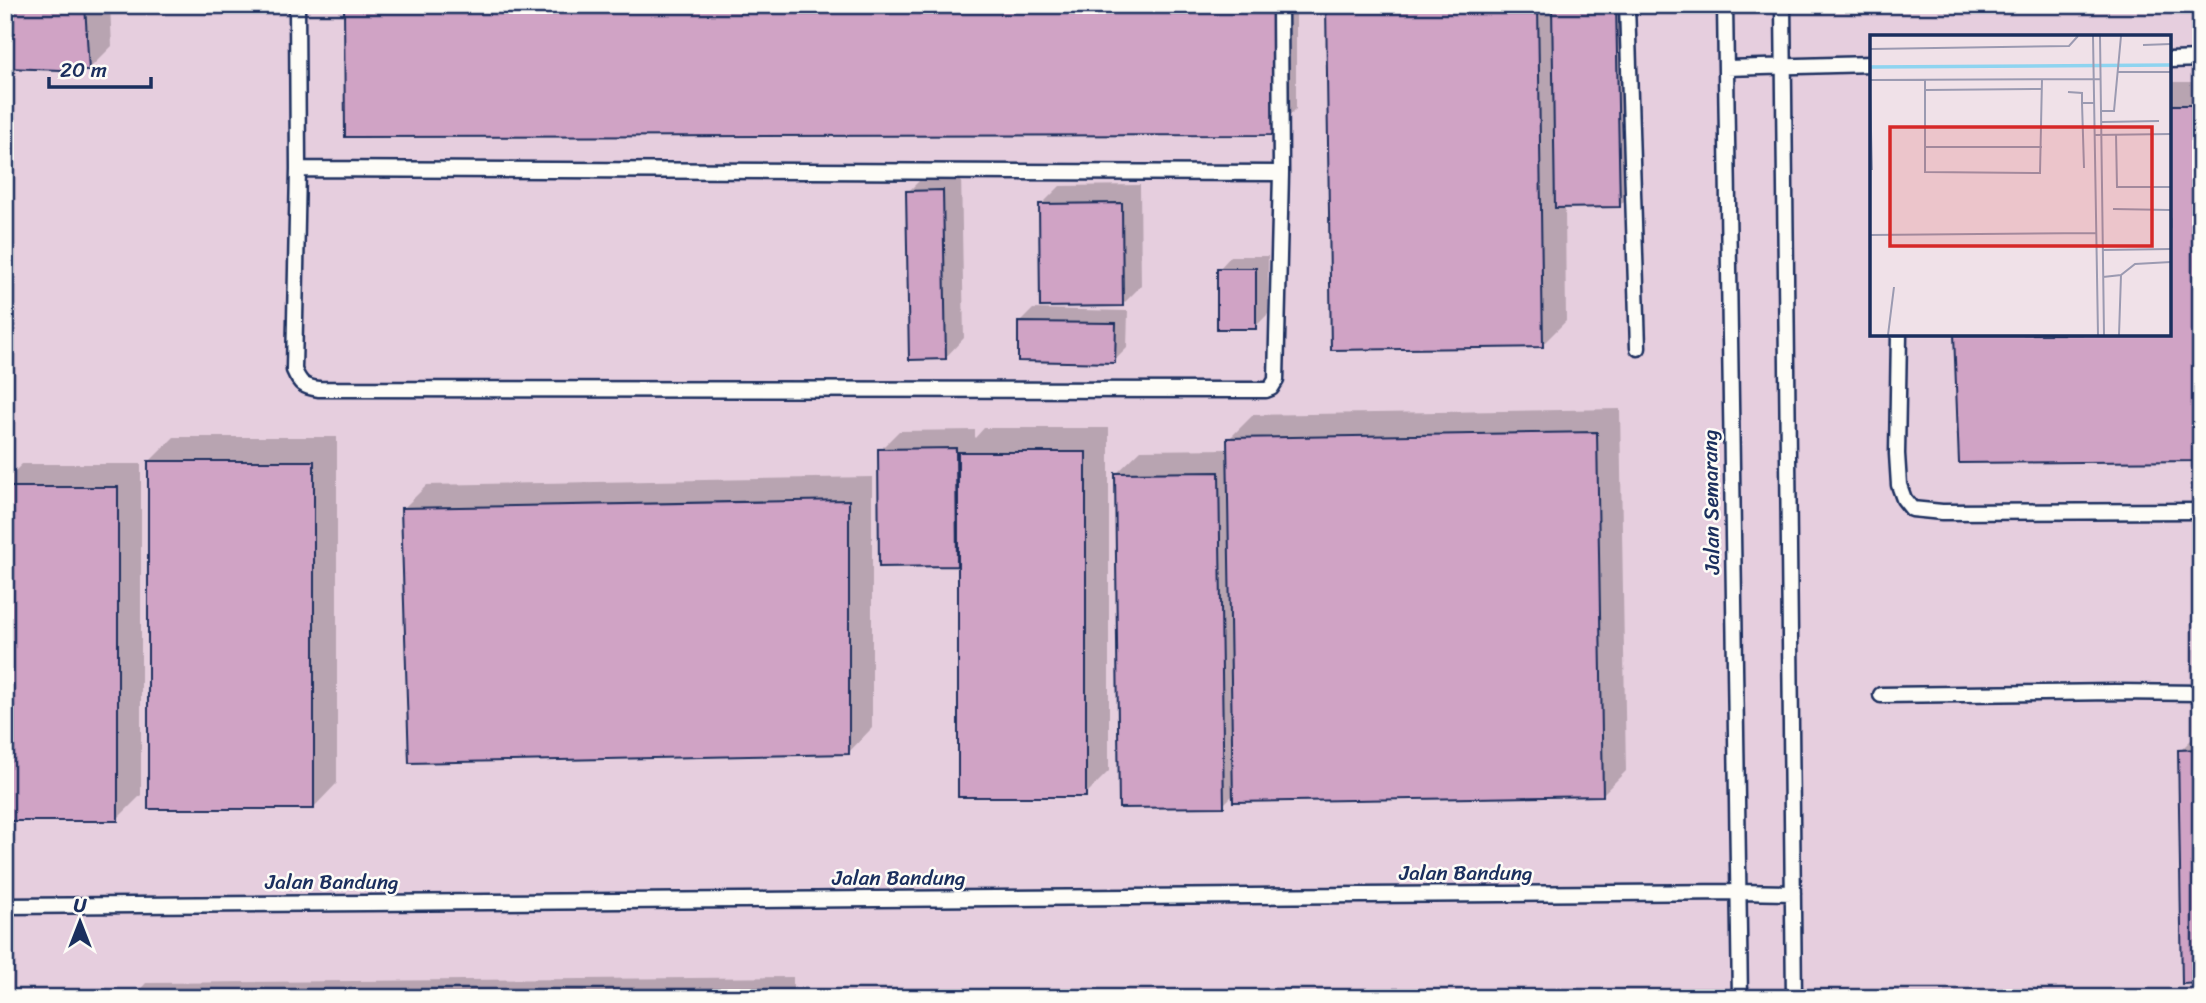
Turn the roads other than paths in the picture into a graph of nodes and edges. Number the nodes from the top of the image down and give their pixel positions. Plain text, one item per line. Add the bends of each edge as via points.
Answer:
1 (297, 5) edge
2 (1280, 5) edge
3 (1627, 5) edge
4 (1725, 5) edge
5 (1783, 5) edge
6 (2201, 59) edge
7 (2171, 60) edge
8 (1870, 64) edge
9 (1784, 66) junction
10 (1726, 68) junction
11 (298, 169) junction
12 (1281, 173) junction
13 (1899, 336) edge
14 (1638, 348) dead end
15 (2201, 511) edge
16 (2201, 693) edge
17 (1881, 695) dead end
18 (1738, 892) junction
19 (1793, 893) junction
20 (5, 906) edge
21 (1740, 998) edge
22 (1794, 998) edge

1 - 11 lane
2 - 12 lane
3 - 14 lane
4 - 10 lane, Jalan Semarang
5 - 9 lane
6 - 7 lane
8 - 9 lane
9 - 10 lane
9 - 19 lane
10 - 18 lane, Jalan Semarang
11 - 12 lane
11 - 12 lane via 294,370 299,383 319,389 1266,390 1276,380
13 - 15 lane via 1899,485 1912,509
16 - 17 lane
18 - 19 lane, Jalan Bandung
18 - 20 lane, Jalan Bandung
18 - 21 lane, Jalan Semarang
19 - 22 lane

